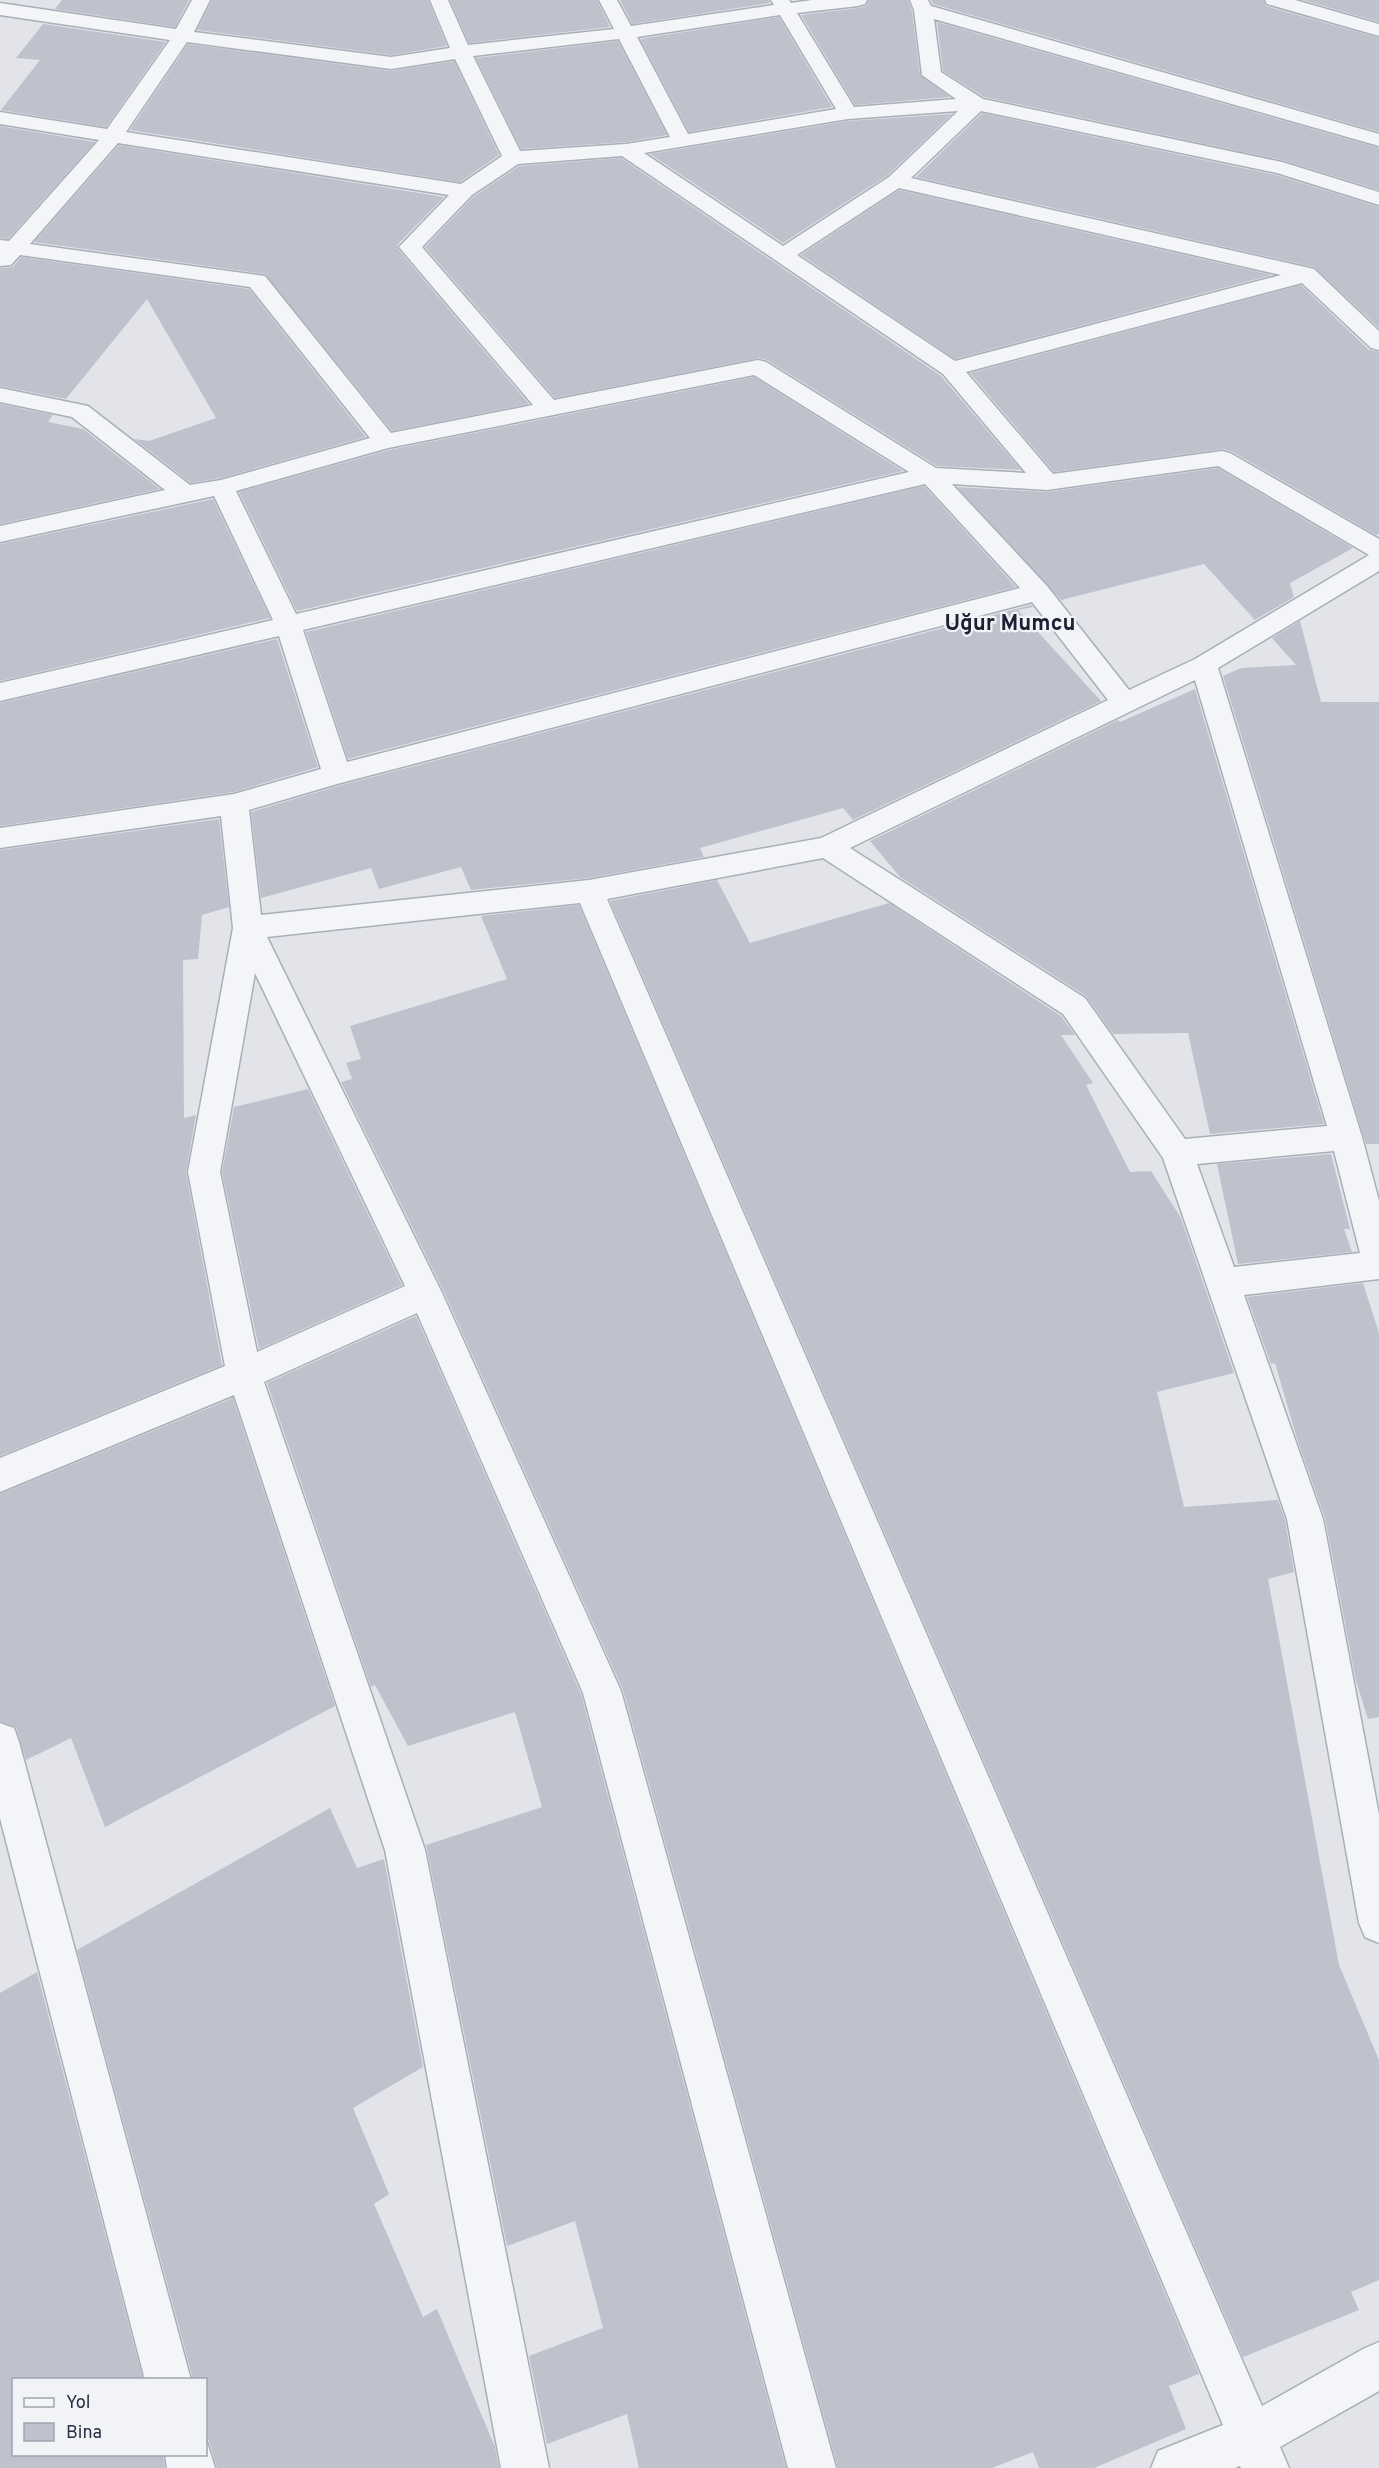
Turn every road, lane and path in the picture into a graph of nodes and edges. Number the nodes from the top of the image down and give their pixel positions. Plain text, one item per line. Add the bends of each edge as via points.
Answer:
1 (201, 0) edge
2 (439, 0) edge
3 (608, 0) edge
4 (858, 0) edge
5 (1274, 0) edge
6 (783, 4) edge
7 (921, 5) edge
8 (0, 9) edge
9 (1379, 30) edge
10 (625, 33) junction
11 (183, 36) junction
12 (461, 52) junction
13 (977, 104) junction
14 (848, 114) junction
15 (0, 118) edge
16 (113, 135) junction
17 (681, 140) junction
18 (1379, 140) edge
19 (626, 150) junction
20 (513, 158) junction
21 (896, 181) junction
22 (465, 191) junction
23 (1379, 199) edge
24 (5, 252) edge
25 (783, 255) junction
26 (1306, 274) junction
27 (1379, 343) edge
28 (951, 369) junction
29 (0, 395) edge
30 (548, 408) junction
31 (385, 441) junction
32 (930, 475) junction
33 (1047, 482) junction
34 (222, 487) junction
35 (185, 493) junction
36 (0, 534) edge
37 (1379, 550) edge
38 (1379, 560) edge
39 (1038, 592) junction
40 (289, 626) junction
41 (1204, 665) junction
42 (0, 692) edge
43 (1126, 704) junction
44 (337, 774) junction
45 (234, 804) junction
46 (0, 838) edge
47 (827, 847) junction
48 (589, 891) junction
49 (248, 928) junction
50 (1346, 1137) junction
51 (1177, 1153) junction
52 (1379, 1264) edge
53 (1223, 1282) junction
54 (425, 1293) junction
55 (244, 1374) junction
56 (0, 1475) edge
57 (0, 1742) edge
58 (1379, 1923) edge
59 (1379, 2365) edge
60 (168, 2378) edge
61 (1258, 2453) edge
62 (525, 2468) edge
63 (812, 2468) edge
64 (1175, 2468) edge

1 - 11 street
2 - 12 street
3 - 10 street
4 - 6 street
5 - 9 street
6 - 10 street
6 - 14 street
7 - 13 street via 932,75
7 - 18 street
8 - 11 street
10 - 12 street
10 - 17 street
11 - 12 street via 391,63
11 - 16 street
12 - 20 street
13 - 14 street
13 - 21 street
13 - 23 street via 1282,168
14 - 17 street
15 - 16 street
16 - 22 street
16 - 24 street
17 - 19 street
19 - 20 street
19 - 25 street
20 - 22 street
21 - 25 street
21 - 26 street
22 - 30 street via 410,247
24 - 31 street via 257,282
25 - 28 street
26 - 27 street
26 - 28 street
28 - 33 street
29 - 35 street via 80,411
30 - 31 street
30 - 32 street via 758,367
31 - 34 street
32 - 33 street
32 - 39 street
32 - 40 street
33 - 37 street via 1222,458
34 - 35 street
34 - 40 street
35 - 36 street
38 - 41 street
39 - 43 street
39 - 44 street
40 - 42 street
40 - 44 street
41 - 43 street
41 - 50 street
43 - 47 street
44 - 45 street
45 - 46 street
45 - 49 street
47 - 48 street
47 - 51 street via 1074,1006
48 - 49 street
48 - 61 street
49 - 54 street
49 - 55 street via 204,1172
50 - 51 street
50 - 52 street
51 - 53 street
52 - 53 street
53 - 58 street via 1305,1519
54 - 55 street
54 - 63 street via 602,1691
55 - 56 street
55 - 62 street via 405,1850
57 - 60 street
59 - 61 street
61 - 64 street

